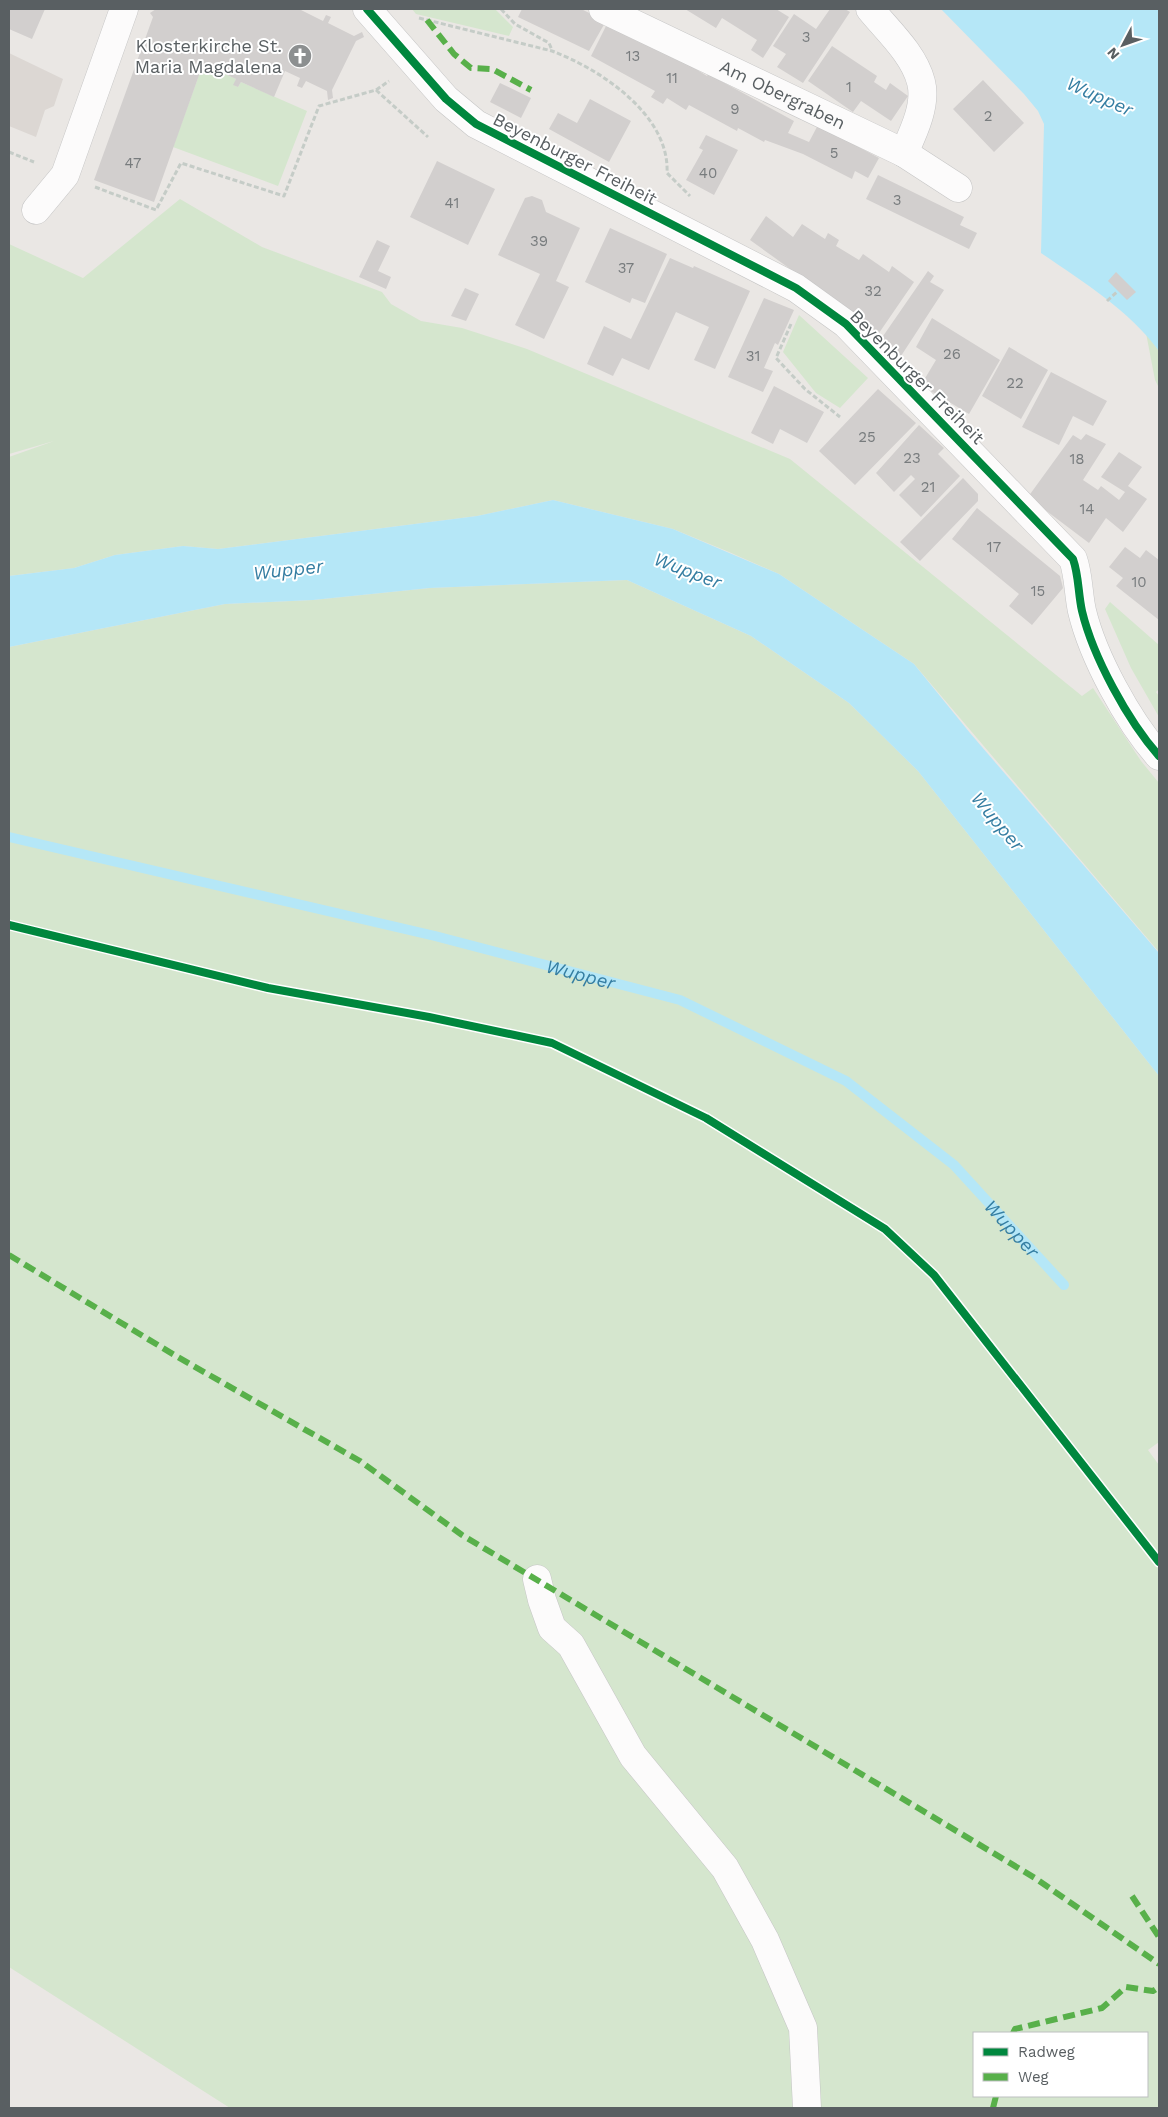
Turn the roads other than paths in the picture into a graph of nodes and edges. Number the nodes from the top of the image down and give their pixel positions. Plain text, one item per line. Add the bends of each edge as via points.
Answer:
1 (124, 9) edge
2 (367, 9) edge
3 (602, 9) edge
4 (870, 9) edge
5 (904, 153) junction
6 (958, 188) dead end
7 (36, 210) dead end
8 (1159, 756) edge
9 (537, 1579) dead end
10 (807, 2108) edge

1 - 7 street via 65,175
2 - 8 street, Beyenburger Freiheit via 460,113 476,124 804,294 846,324 1073,559 1079,575 1082,611 1100,663 1144,740
3 - 5 street, Am Obergraben
4 - 5 street via 908,55 922,82 916,125
5 - 6 street, Am Obergraben
9 - 10 street via 552,1628 571,1645 633,1756 725,1868 764,1940 803,2028

